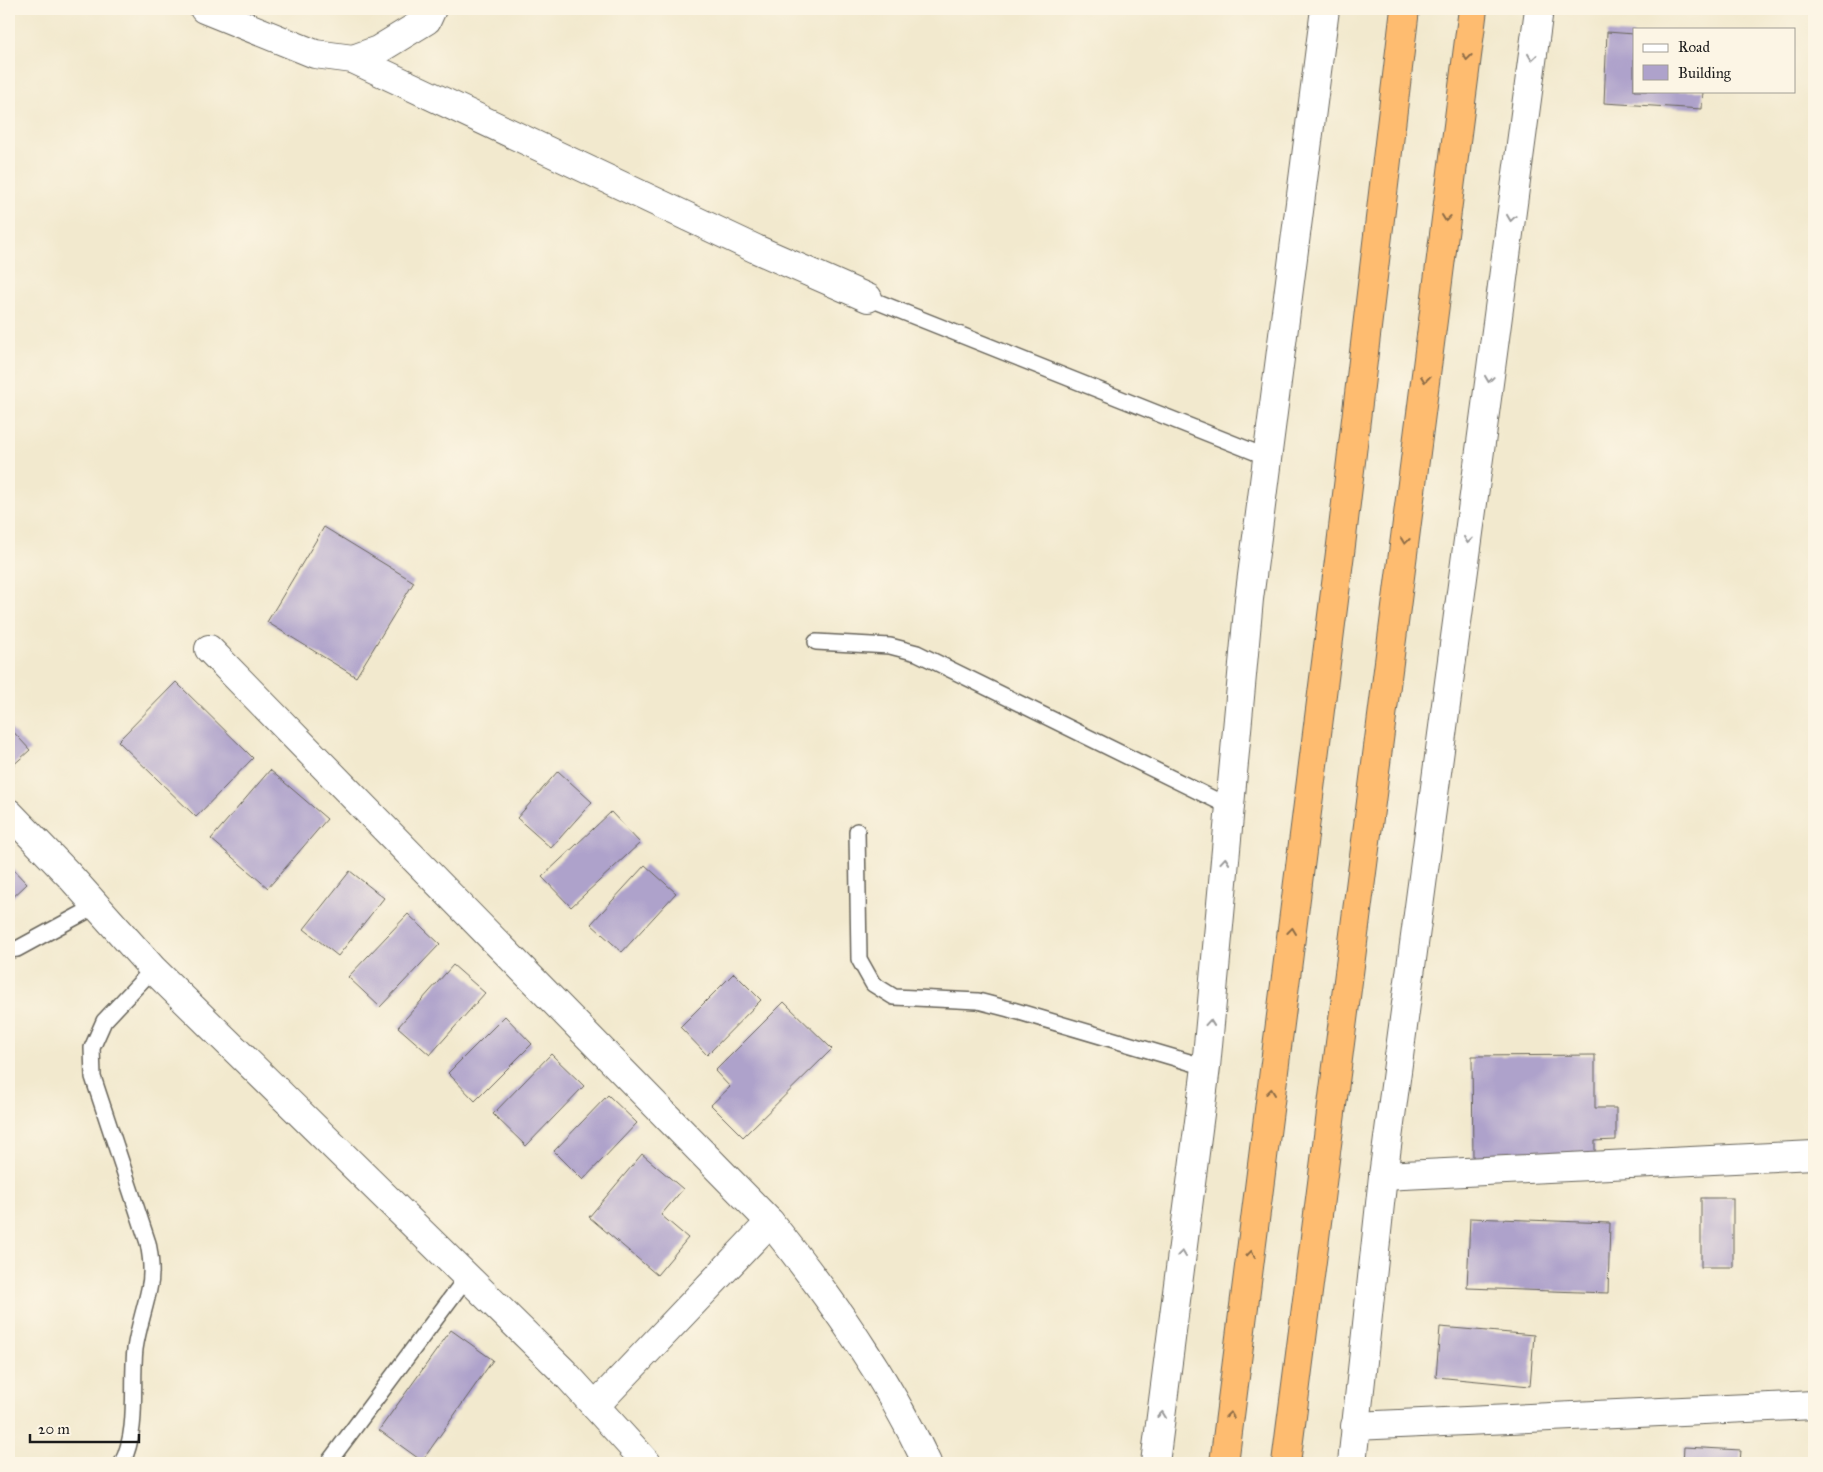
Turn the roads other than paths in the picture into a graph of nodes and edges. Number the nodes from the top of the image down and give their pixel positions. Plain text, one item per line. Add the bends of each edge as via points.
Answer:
1 (204, 9) edge
2 (432, 9) edge
3 (1325, 9) edge
4 (1405, 9) edge
5 (1474, 9) edge
6 (1539, 9) edge
7 (353, 59) junction
8 (868, 298) joint
9 (1267, 457) junction
10 (816, 642) dead end
11 (209, 649) dead end
12 (1230, 806) junction
13 (9, 813) edge
14 (857, 831) dead end
15 (96, 906) junction
16 (9, 950) edge
17 (153, 970) junction
18 (1206, 1067) junction
19 (1814, 1156) edge
20 (1383, 1176) junction
21 (770, 1222) junction
22 (466, 1278) junction
23 (1814, 1405) edge
24 (595, 1406) junction
25 (1355, 1426) junction
26 (122, 1463) edge
27 (328, 1463) edge
28 (647, 1463) edge
29 (927, 1463) edge
30 (1155, 1463) edge
31 (1224, 1463) edge
32 (1286, 1463) edge
33 (1352, 1463) edge

1 - 7 street via 315,54
2 - 7 street via 426,20 378,50
3 - 9 street
31 -> 4 highway
5 -> 32 highway
6 -> 20 street
7 - 8 street
8 - 9 lane
9 - 12 street via 1249,599
10 - 12 lane via 890,646 917,653
11 - 21 street
18 -> 12 street
13 - 15 street
14 - 18 lane via 859,959 873,984 894,997 978,1001
15 - 16 lane via 17,949
15 - 17 street
17 - 22 street
17 - 26 lane via 104,1021 92,1048 92,1077 148,1243 151,1263 150,1288 136,1346 132,1427
30 -> 18 street
19 - 20 street
20 - 25 street
21 - 24 street
21 - 29 street via 823,1289 907,1420
22 - 24 street
22 - 27 lane
23 - 25 street
24 - 28 street
25 - 33 street

